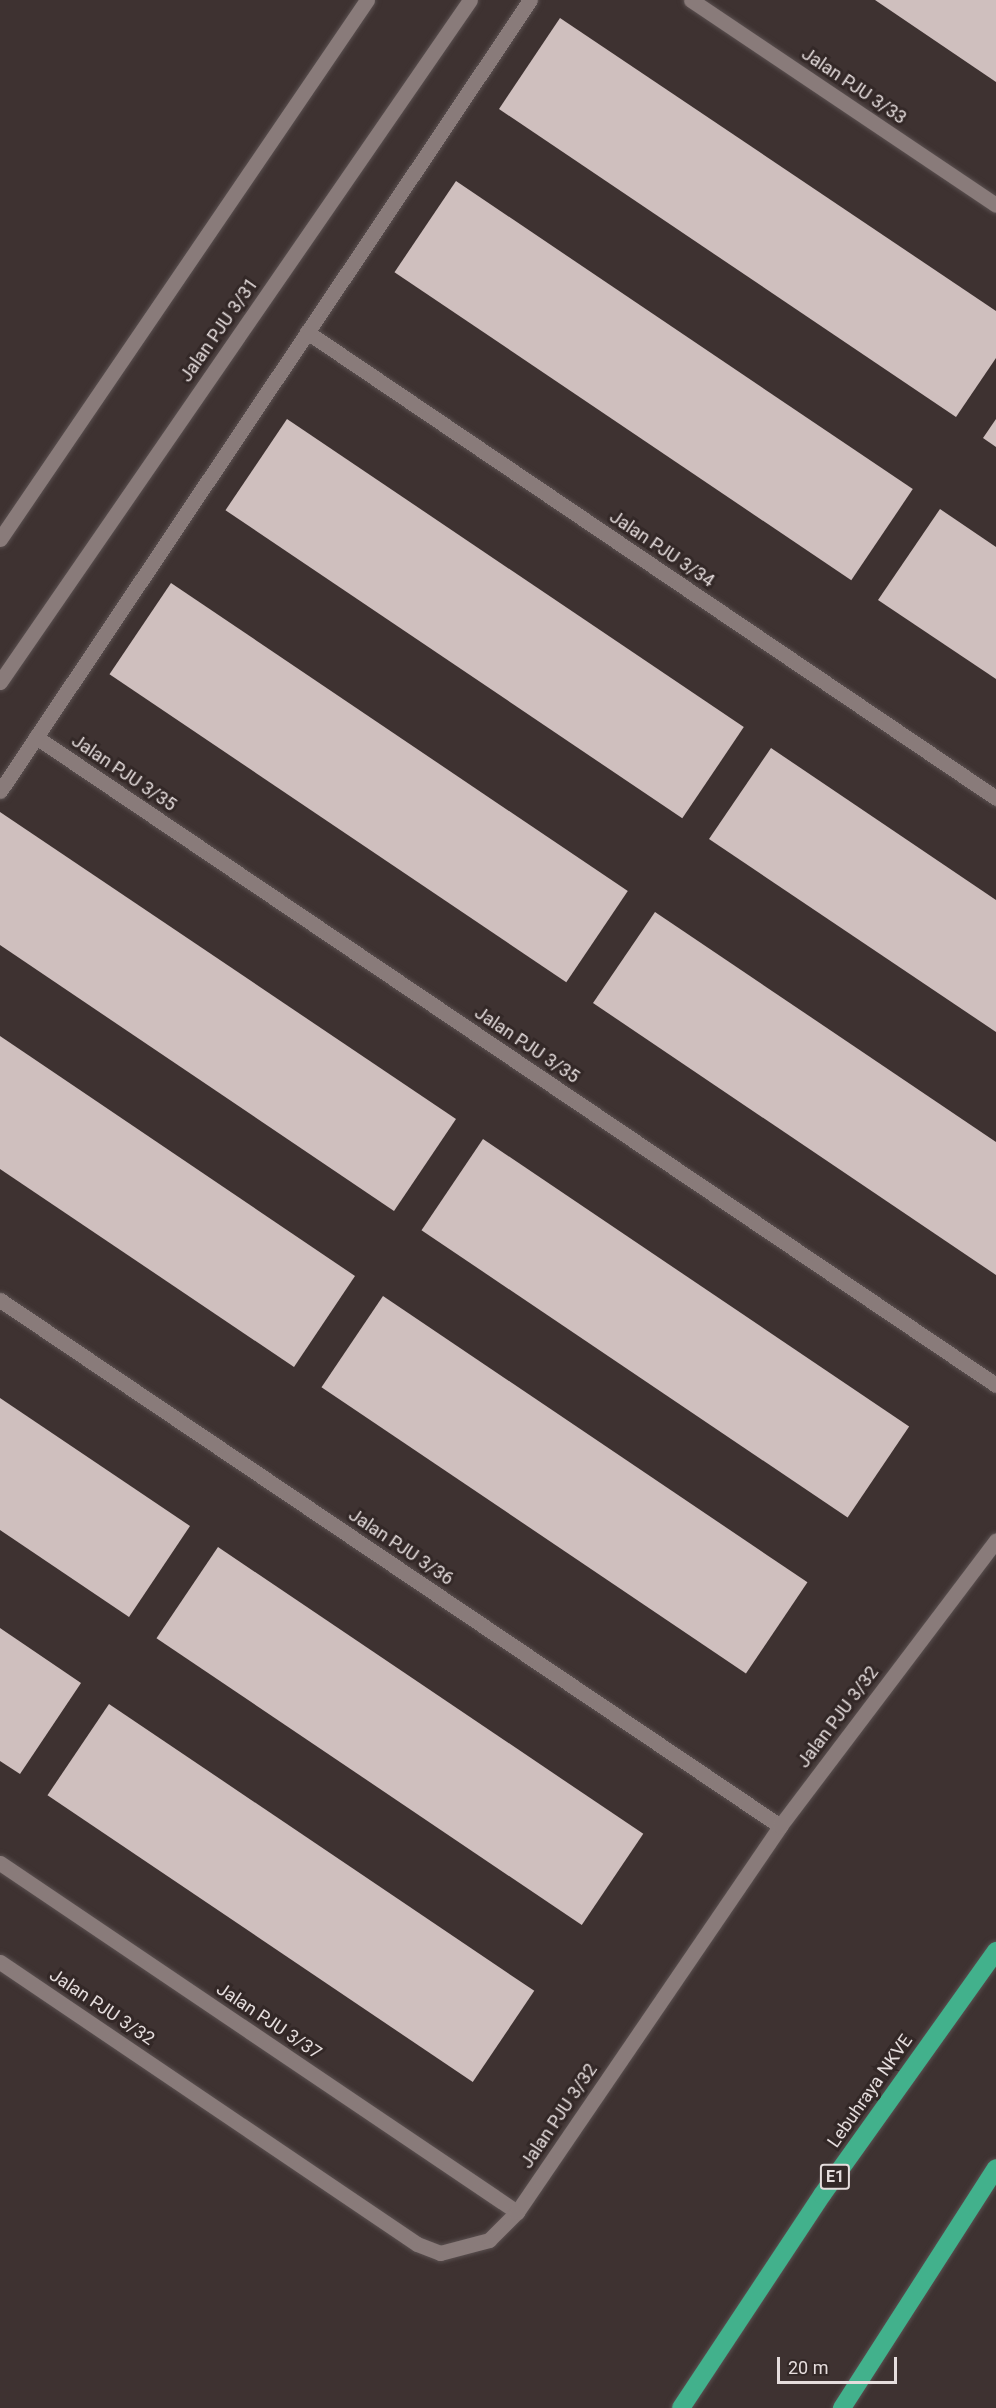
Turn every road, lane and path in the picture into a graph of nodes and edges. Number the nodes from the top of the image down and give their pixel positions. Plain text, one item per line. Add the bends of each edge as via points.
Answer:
1 (367, 0) edge
2 (470, 0) edge
3 (530, 0) edge
4 (691, 0) edge
5 (996, 205) edge
6 (307, 332) junction
7 (0, 540) edge
8 (0, 682) edge
9 (36, 737) junction
10 (0, 791) edge
11 (996, 798) edge
12 (0, 1300) edge
13 (996, 1385) edge
14 (996, 1540) edge
15 (780, 1826) junction
16 (0, 1863) edge
17 (996, 1951) edge
18 (0, 1962) edge
19 (996, 2168) edge
20 (517, 2212) junction
21 (681, 2408) edge
22 (842, 2408) edge

1 - 7 street
2 - 8 street, Jalan PJU 3/31
3 - 6 street
4 - 5 street, Jalan PJU 3/33
6 - 9 street
6 - 11 street, Jalan PJU 3/34
9 - 10 street
9 - 13 street, Jalan PJU 3/35
12 - 15 street, Jalan PJU 3/36
14 - 15 street, Jalan PJU 3/32
15 - 20 street, Jalan PJU 3/32
16 - 20 street, Jalan PJU 3/37
17 - 21 highway, Lebuhraya NKVE / E1 via 822,2195
18 - 20 street, Jalan PJU 3/32 via 417,2244 440,2253 465,2250 489,2240
19 - 22 highway

